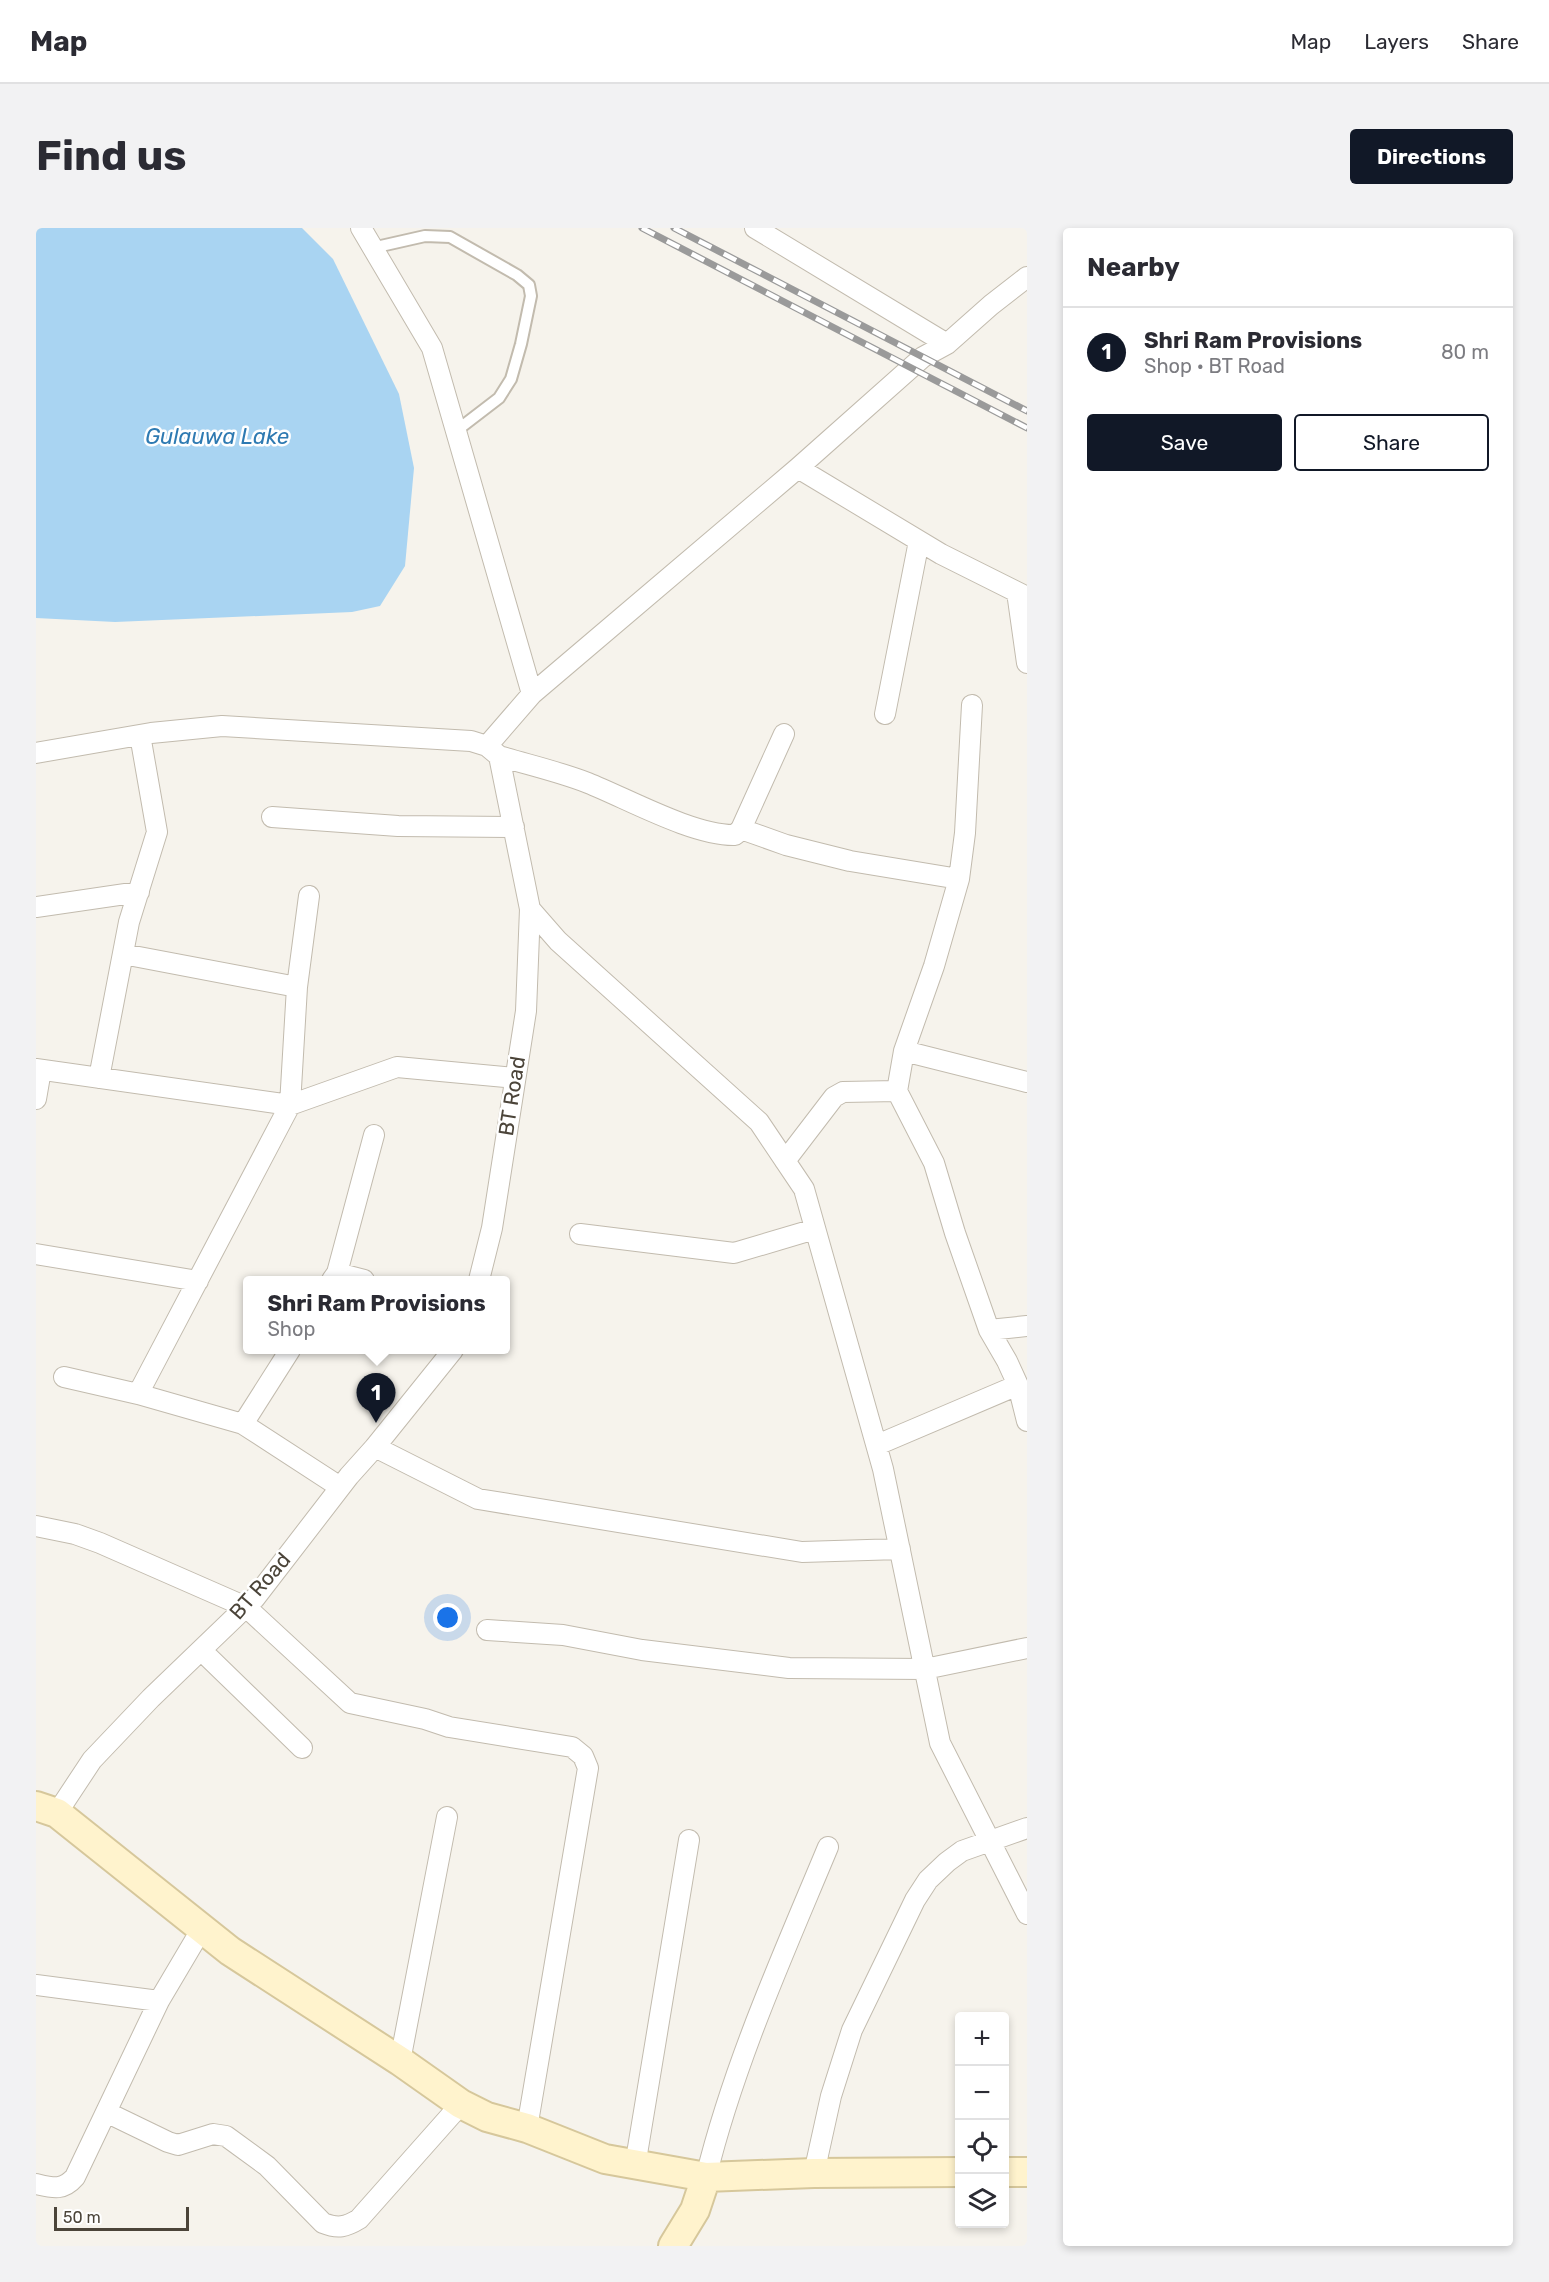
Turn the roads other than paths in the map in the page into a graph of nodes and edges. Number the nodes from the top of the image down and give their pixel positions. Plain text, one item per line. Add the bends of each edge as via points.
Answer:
1 (361, 228) edge
2 (756, 228) edge
3 (372, 248) junction
4 (1027, 277) edge
5 (947, 344) junction
6 (456, 431) junction
7 (798, 468) junction
8 (919, 541) junction
9 (1022, 595) edge
10 (1027, 663) edge
11 (532, 694) junction
12 (972, 705) dead end
13 (885, 714) dead end
14 (784, 734) dead end
15 (140, 735) junction
16 (493, 751) junction
17 (36, 753) edge
18 (273, 817) dead end
19 (514, 827) junction
20 (741, 829) junction
21 (959, 879) junction
22 (139, 892) junction
23 (309, 896) dead end
24 (36, 907) edge
25 (530, 909) junction
26 (123, 954) junction
27 (297, 987) junction
28 (904, 1051) junction
29 (38, 1070) edge
30 (99, 1078) junction
31 (515, 1078) junction
32 (1027, 1082) edge
33 (897, 1091) junction
34 (36, 1099) edge
35 (290, 1105) junction
36 (374, 1135) dead end
37 (785, 1161) junction
38 (815, 1229) junction
39 (580, 1234) dead end
40 (36, 1254) edge
41 (335, 1276) edge
42 (480, 1276) edge
43 (198, 1281) junction
44 (1027, 1326) edge
45 (989, 1330) junction
46 (287, 1354) edge
47 (450, 1354) edge
48 (64, 1377) dead end
49 (1018, 1385) junction
50 (138, 1394) junction
51 (1027, 1421) edge
52 (243, 1425) junction
53 (876, 1445) junction
54 (375, 1447) junction
55 (340, 1487) junction
56 (36, 1526) edge
57 (900, 1549) junction
58 (246, 1607) junction
59 (487, 1630) dead end
60 (1027, 1648) edge
61 (201, 1650) junction
62 (925, 1669) junction
63 (302, 1748) dead end
64 (47, 1809) edge
65 (447, 1817) dead end
66 (1027, 1828) edge
67 (990, 1839) junction
68 (689, 1840) dead end
69 (828, 1847) dead end
70 (1027, 1914) edge
71 (201, 1930) junction
72 (36, 1985) edge
73 (159, 2001) junction
74 (400, 2061) junction
75 (461, 2104) junction
76 (106, 2112) junction
77 (527, 2128) junction
78 (635, 2166) junction
79 (955, 2172) edge
80 (1009, 2172) edge
81 (1027, 2172) edge
82 (814, 2173) junction
83 (706, 2177) junction
84 (36, 2184) edge
85 (673, 2246) edge

1 - 3 street
2 - 5 street
3 - 6 street via 432,348
3 - 6 lane via 425,236 450,237 529,285 531,296 522,344 511,379 499,398
4 - 5 street
5 - 7 street via 923,357
6 - 11 street
7 - 8 street
7 - 11 street
8 - 9 street
8 - 13 street
9 - 10 street
11 - 16 street
12 - 21 street
14 - 20 street
15 - 16 street via 222,726 471,741
15 - 17 street
15 - 22 street via 157,832
16 - 19 street, BT Road
16 - 20 street via 585,782 698,829 735,835
18 - 19 street via 398,826
19 - 25 street, BT Road
20 - 21 street via 850,861
21 - 28 street
22 - 24 street
22 - 26 street
23 - 27 street
25 - 31 street, BT Road via 526,1011
25 - 37 street via 558,941 759,1122
26 - 27 street
26 - 30 street
27 - 35 street
28 - 32 street
28 - 33 street
29 - 30 street
29 - 34 street
30 - 35 street
31 - 35 street via 397,1066
31 - 42 street, BT Road via 492,1228
33 - 37 street via 843,1092 834,1097
33 - 45 street via 934,1163
35 - 43 street
36 - 41 street
37 - 38 street via 804,1189
38 - 39 street via 734,1253
38 - 53 street
40 - 43 street
43 - 50 street
44 - 45 street
45 - 49 street
46 - 52 street
47 - 54 street, BT Road
48 - 50 street
49 - 51 street
49 - 53 street
50 - 52 street
52 - 55 street
53 - 57 street
54 - 55 street, BT Road
54 - 57 street via 478,1499 802,1552
55 - 58 street, BT Road
56 - 58 street via 100,1543
57 - 62 street
58 - 61 street, BT Road
58 - 77 street via 350,1703 449,1727 572,1747 583,1756 588,1768
59 - 62 street via 563,1635 642,1650 789,1668
60 - 62 street
61 - 63 street
61 - 64 street, BT Road
62 - 67 street via 940,1743
64 - 71 street
65 - 74 street
66 - 67 street
67 - 70 street
67 - 82 street via 947,1862 915,1900 852,2030 831,2096
68 - 78 street
69 - 83 street via 758,2018 724,2112
71 - 73 street
71 - 74 street
72 - 73 street
73 - 76 street
74 - 75 street
75 - 76 street via 359,2219 334,2228 323,2223 267,2166 226,2136 213,2134 178,2145
75 - 77 street
76 - 84 street via 69,2184 60,2188
77 - 78 street via 605,2159
78 - 83 street
79 - 82 street
80 - 81 street
82 - 83 street
83 - 85 street via 695,2210

